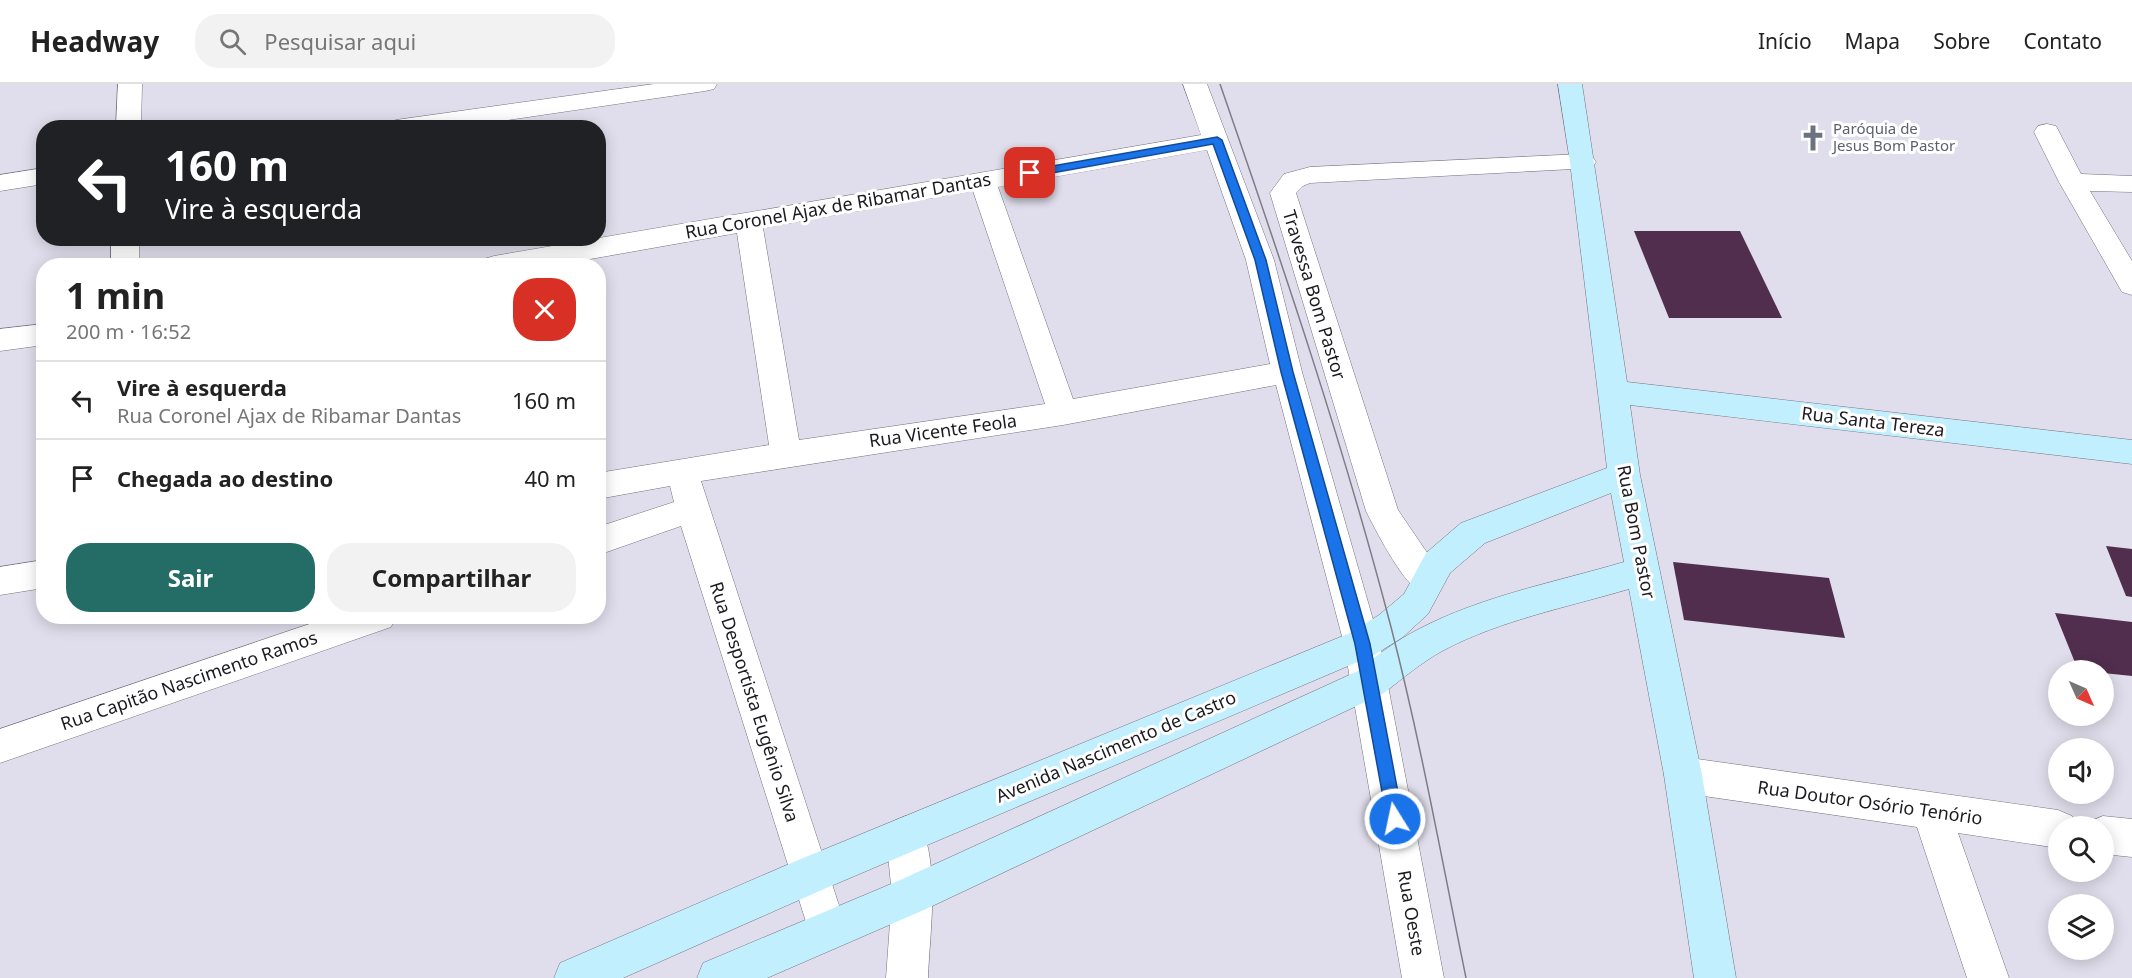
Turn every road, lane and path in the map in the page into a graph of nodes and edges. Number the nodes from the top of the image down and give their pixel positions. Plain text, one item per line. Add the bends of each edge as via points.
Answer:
1 (130, 84) edge
2 (705, 84) edge
3 (1196, 84) edge
4 (1570, 84) edge
5 (576, 105) edge
6 (128, 120) edge
7 (459, 120) edge
8 (2047, 132) dead end
9 (1217, 140) junction
10 (1583, 162) junction
11 (36, 177) edge
12 (983, 182) junction
13 (2072, 182) junction
14 (0, 183) edge
15 (2132, 184) edge
16 (748, 220) junction
17 (606, 240) edge
18 (572, 246) edge
19 (529, 258) edge
20 (2132, 285) edge
21 (36, 335) edge
22 (0, 340) edge
23 (1287, 372) junction
24 (1614, 392) junction
25 (1062, 413) junction
26 (2132, 452) edge
27 (786, 454) junction
28 (683, 473) junction
29 (1624, 475) junction
30 (606, 485) edge
31 (692, 509) junction
32 (606, 538) edge
33 (1643, 571) junction
34 (36, 575) edge
35 (1428, 579) junction
36 (0, 581) edge
37 (356, 624) edge
38 (1362, 644) junction
39 (1371, 682) junction
40 (0, 746) edge
41 (1683, 775) junction
42 (1932, 813) junction
43 (2048, 828) edge
44 (906, 835) junction
45 (2114, 836) edge
46 (2132, 838) edge
47 (810, 875) junction
48 (912, 895) junction
49 (827, 930) junction
50 (575, 978) edge
51 (718, 978) edge
52 (907, 978) edge
53 (1423, 978) edge
54 (1715, 978) edge
55 (1988, 978) edge

1 - 6 street
2 - 5 street
3 - 9 street, Rua Oeste
4 - 10 street, Rua Bom Pastor
5 - 7 street
8 - 13 street
9 - 12 street, Rua Coronel Ajax de Ribamar Dantas
9 - 23 street, Rua Oeste via 1260,260
10 - 24 street, Rua Bom Pastor
10 - 35 street, Travessa Bom Pastor via 1310,175 1297,177 1282,193 1382,511
11 - 14 street
12 - 16 street, Rua Coronel Ajax de Ribamar Dantas
12 - 25 street
13 - 15 street
13 - 20 street
16 - 17 street, Rua Coronel Ajax de Ribamar Dantas
16 - 27 street
18 - 19 street, Rua Coronel Ajax de Ribamar Dantas
21 - 22 street
23 - 25 street, Rua Vicente Feola
23 - 38 street, Rua Oeste
24 - 26 street, Rua Santa Tereza
24 - 29 street, Rua Bom Pastor
25 - 27 street, Rua Vicente Feola
27 - 28 street, Rua Vicente Feola
28 - 30 street, Rua Vicente Feola
28 - 31 street, Rua Desportista Eugênio Silva
29 - 33 street, Rua Bom Pastor
29 - 35 street, Avenida Nascimento de Castro via 1473,533 1438,563
31 - 32 street
31 - 47 street, Rua Desportista Eugênio Silva
33 - 39 street via 1438,636
33 - 41 street, Rua Bom Pastor
34 - 36 street
35 - 38 street, Avenida Nascimento de Castro via 1416,604
37 - 40 street, Rua Capitão Nascimento Ramos
38 - 39 street, Rua Oeste
38 - 44 street, Avenida Nascimento de Castro
39 - 48 street
39 - 53 street, Rua Oeste
41 - 42 street, Rua Doutor Osório Tenório
41 - 54 street, Rua Bom Pastor
42 - 43 street, Rua Doutor Osório Tenório
42 - 55 street
44 - 47 street, Avenida Nascimento de Castro
44 - 48 street
45 - 46 street
47 - 49 street, Rua Desportista Eugênio Silva
47 - 50 street, Avenida Nascimento de Castro
48 - 49 street
48 - 52 street
49 - 51 street

